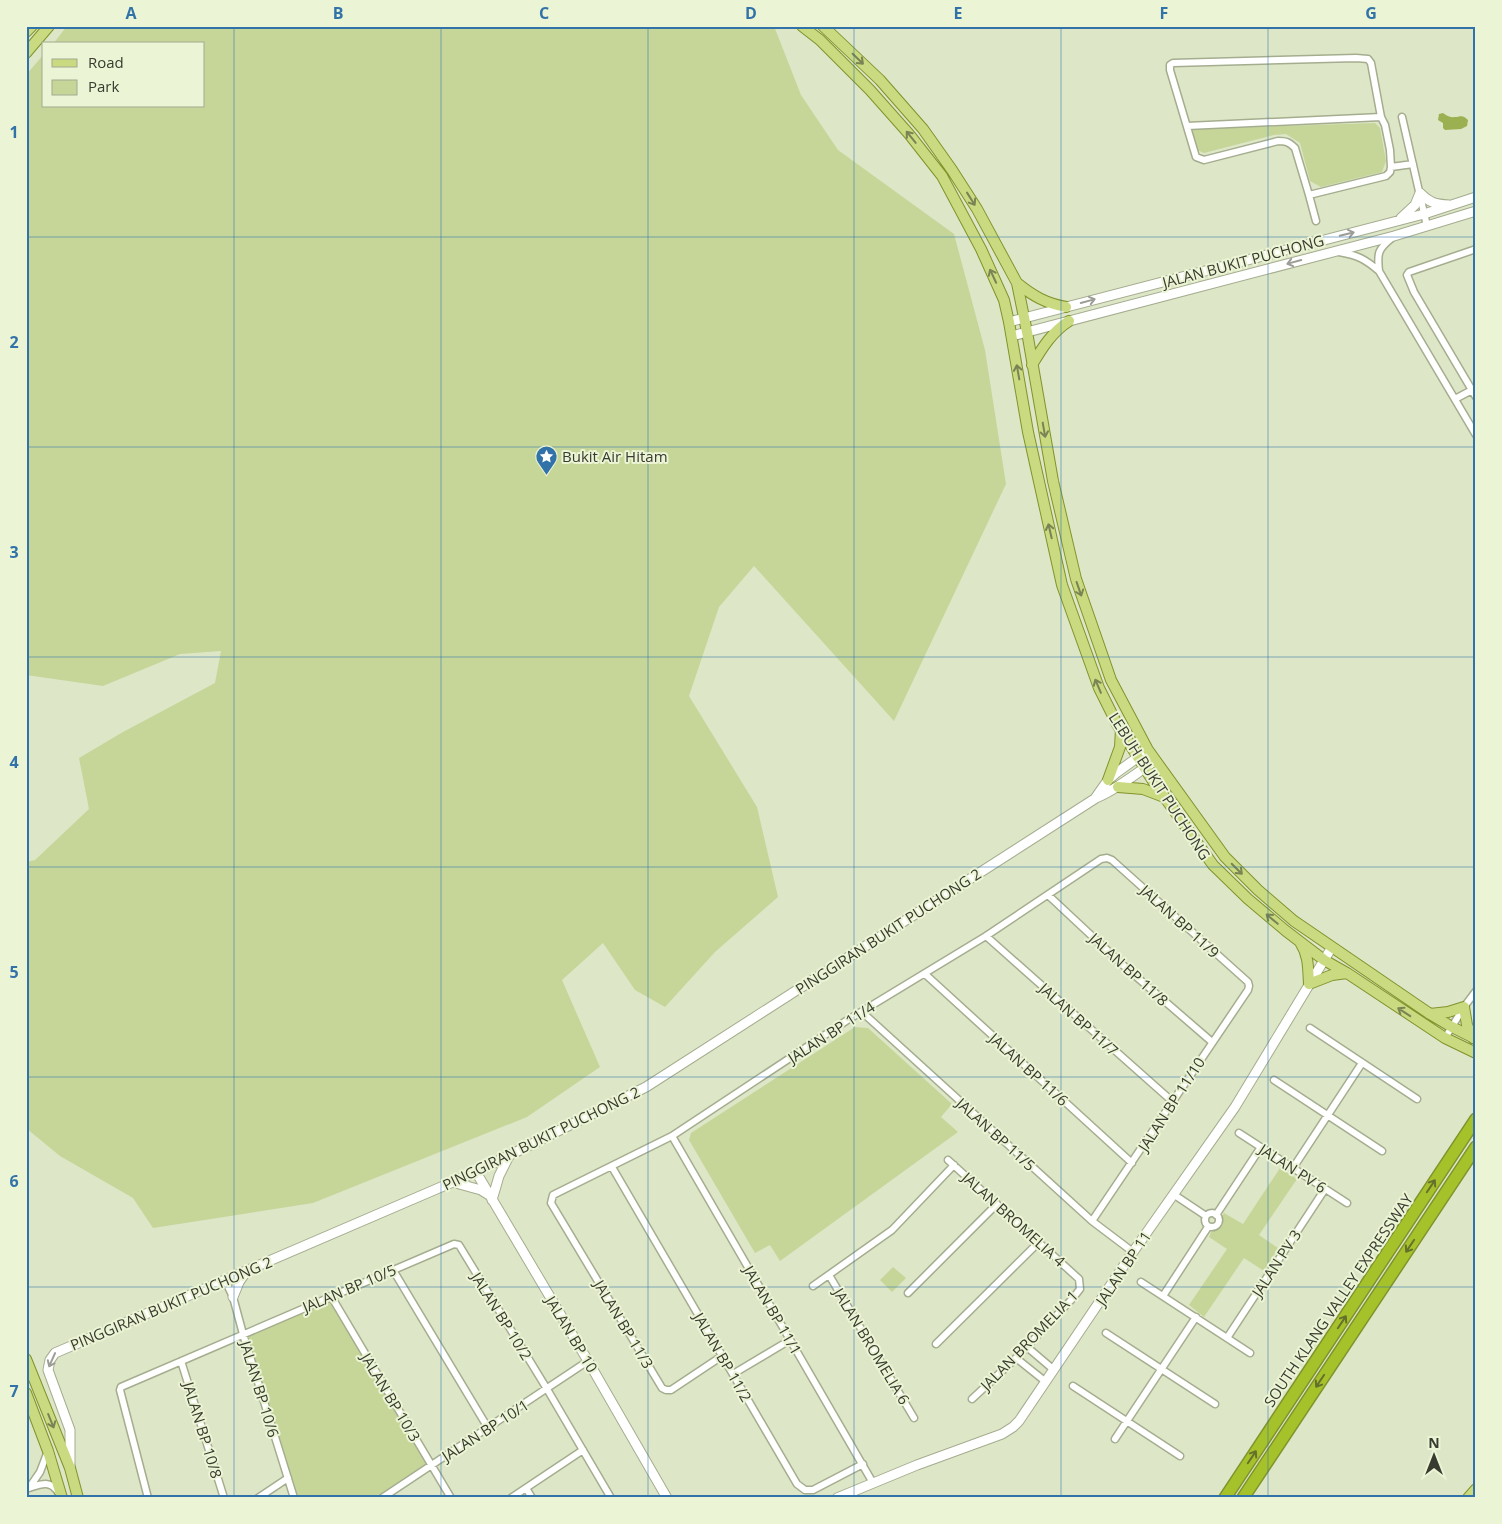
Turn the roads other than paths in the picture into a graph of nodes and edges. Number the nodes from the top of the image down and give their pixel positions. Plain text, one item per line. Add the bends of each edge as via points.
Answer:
1 (32, 26) edge
2 (49, 26) edge
3 (802, 26) edge
4 (823, 26) edge
5 (26, 32) edge
6 (26, 53) edge
7 (1381, 117) junction
8 (1402, 117) dead end
9 (1187, 126) junction
10 (1413, 164) junction
11 (1391, 167) junction
12 (952, 170) junction
13 (942, 176) junction
14 (1420, 193) junction
15 (1309, 195) junction
16 (1476, 197) edge
17 (1453, 205) junction
18 (1476, 211) edge
19 (1424, 214) junction
20 (1316, 221) dead end
21 (1397, 221) junction
22 (1427, 226) junction
23 (1394, 236) junction
24 (1336, 251) junction
25 (1475, 251) edge
26 (1214, 268) junction
27 (1379, 271) junction
28 (1218, 282) junction
29 (1017, 283) junction
30 (1066, 307) junction
31 (1024, 318) junction
32 (1069, 321) junction
33 (1010, 322) junction
34 (1027, 332) junction
35 (1012, 336) junction
36 (1032, 365) junction
37 (1472, 390) junction
38 (1476, 397) edge
39 (1455, 399) junction
40 (1476, 435) edge
41 (1121, 729) junction
42 (1148, 750) junction
43 (1138, 756) junction
44 (1156, 760) junction
45 (1145, 767) junction
46 (1108, 780) junction
47 (1118, 787) junction
48 (1164, 797) junction
49 (1096, 798) junction
50 (1107, 858) joint
51 (1048, 895) junction
52 (986, 936) junction
53 (1299, 940) junction
54 (1332, 947) junction
55 (1324, 960) junction
56 (1347, 973) junction
57 (925, 974) junction
58 (1309, 984) junction
59 (1249, 986) joint
60 (1476, 991) edge
61 (1464, 1007) junction
62 (862, 1012) junction
63 (1430, 1014) junction
64 (1452, 1027) junction
65 (1310, 1028) dead end
66 (1445, 1038) junction
67 (1474, 1039) edge
68 (1212, 1042) junction
69 (1476, 1053) edge
70 (1362, 1063) junction
71 (1274, 1080) dead end
72 (1417, 1099) dead end
73 (1173, 1102) junction
74 (1328, 1116) junction
75 (1476, 1119) edge
76 (1239, 1133) dead end
77 (672, 1136) junction
78 (1261, 1147) junction
79 (1476, 1147) edge
80 (1382, 1151) dead end
81 (509, 1156) junction
82 (948, 1160) dead end
83 (1132, 1163) junction
84 (954, 1165) junction
85 (612, 1167) junction
86 (1293, 1168) junction
87 (476, 1172) junction
88 (452, 1182) junction
89 (1325, 1189) junction
90 (1173, 1194) junction
91 (491, 1197) junction
92 (551, 1199) joint
93 (997, 1204) junction
94 (1347, 1204) dead end
95 (1216, 1215) junction
96 (1206, 1216) junction
97 (1092, 1221) junction
98 (1208, 1226) junction
99 (1039, 1242) junction
100 (456, 1244) joint
101 (1133, 1252) junction
102 (248, 1270) junction
103 (393, 1270) junction
104 (830, 1275) junction
105 (1079, 1279) joint
106 (225, 1280) junction
107 (1141, 1282) dead end
108 (813, 1286) dead end
109 (908, 1293) dead end
110 (331, 1296) junction
111 (1162, 1296) junction
112 (233, 1297) junction
113 (1196, 1318) junction
114 (1106, 1333) dead end
115 (242, 1334) junction
116 (1227, 1338) junction
117 (790, 1340) junction
118 (936, 1344) dead end
119 (1026, 1347) junction
120 (1250, 1353) dead end
121 (722, 1356) junction
122 (1016, 1358) junction
123 (26, 1359) edge
124 (588, 1361) junction
125 (182, 1362) junction
126 (1161, 1369) junction
127 (1054, 1370) junction
128 (733, 1374) junction
129 (1046, 1382) junction
130 (1073, 1386) dead end
131 (547, 1389) junction
132 (26, 1393) edge
133 (972, 1399) dead end
134 (1215, 1404) dead end
135 (914, 1418) dead end
136 (1127, 1422) junction
137 (488, 1428) junction
138 (1115, 1439) dead end
139 (583, 1450) junction
140 (48, 1451) junction
141 (1180, 1456) dead end
142 (862, 1464) junction
143 (431, 1465) junction
144 (70, 1468) junction
145 (288, 1478) junction
146 (874, 1483) junction
147 (526, 1488) junction
148 (28, 1489) edge
149 (1476, 1489) edge
150 (62, 1497) edge
151 (78, 1498) edge
152 (148, 1498) edge
153 (224, 1498) edge
154 (258, 1498) edge
155 (294, 1498) edge
156 (382, 1498) edge
157 (451, 1498) edge
158 (511, 1498) edge
159 (532, 1498) edge
160 (611, 1498) edge
161 (667, 1498) edge
162 (837, 1498) edge
163 (1225, 1498) edge
164 (1243, 1498) edge
165 (1468, 1498) edge

1 - 5 main road
2 - 6 main road
13 -> 3 main road via 870,90
4 -> 12 main road via 880,80 923,129
7 - 9 street
7 - 9 street via 1368,59 1173,63 1170,70
7 - 11 street via 1386,125
8 - 10 street
9 - 15 street via 1196,157 1204,160 1278,141 1290,143
10 - 11 street
10 - 14 street
11 - 15 street via 1386,176
12 - 13 main road
12 -> 29 main road
33 -> 13 main road via 999,288
14 - 17 street via 1436,204
14 - 19 street
14 - 21 street via 1415,205
15 - 20 street
16 - 17 street, JALAN BUKIT PUCHONG
17 - 19 street, JALAN BUKIT PUCHONG
18 - 22 street, JALAN BUKIT PUCHONG
19 - 21 street, JALAN BUKIT PUCHONG
19 - 22 street
26 -> 21 street, JALAN BUKIT PUCHONG
22 - 23 street, JALAN BUKIT PUCHONG
23 - 24 street, JALAN BUKIT PUCHONG
23 - 27 street via 1379,252
24 - 27 street via 1356,255
24 -> 28 street, JALAN BUKIT PUCHONG
25 - 37 street via 1406,275
26 - 28 street
30 -> 26 street, JALAN BUKIT PUCHONG
27 - 39 street
28 - 32 street, JALAN BUKIT PUCHONG
29 - 30 main road via 1041,300
29 - 31 main road
30 - 31 street, JALAN BUKIT PUCHONG
31 - 33 street, JALAN BUKIT PUCHONG
31 - 34 main road, LEBUH BUKIT PUCHONG
32 - 34 street, JALAN BUKIT PUCHONG
32 - 36 main road via 1052,335
33 - 35 main road, LEBUH BUKIT PUCHONG
34 - 35 street, JALAN BUKIT PUCHONG
34 - 36 main road, LEBUH BUKIT PUCHONG
41 -> 35 main road, LEBUH BUKIT PUCHONG via 1099,688 1062,585
36 -> 42 main road, LEBUH BUKIT PUCHONG via 1053,481 1076,579 1111,680
37 - 38 street
37 - 39 street
39 - 40 street
41 - 43 main road, LEBUH BUKIT PUCHONG
41 - 46 main road via 1120,747
42 - 43 street, PINGGIRAN BUKIT PUCHONG 2
42 - 44 main road, LEBUH BUKIT PUCHONG
43 - 45 main road, LEBUH BUKIT PUCHONG
43 - 46 street, PINGGIRAN BUKIT PUCHONG 2
44 - 45 street, PINGGIRAN BUKIT PUCHONG 2
44 -> 54 main road, LEBUH BUKIT PUCHONG via 1225,857 1294,921
45 - 47 street, PINGGIRAN BUKIT PUCHONG 2
45 - 48 main road, LEBUH BUKIT PUCHONG
46 - 49 street, PINGGIRAN BUKIT PUCHONG 2
47 - 48 main road via 1143,789
47 - 49 street, PINGGIRAN BUKIT PUCHONG 2
53 -> 48 main road, LEBUH BUKIT PUCHONG via 1248,899 1213,865
49 - 81 street, PINGGIRAN BUKIT PUCHONG 2 via 646,1087
50 - 51 street, JALAN BP 11/4
50 - 59 street, JALAN BP 11/9
51 - 52 street, JALAN BP 11/4
51 - 68 street, JALAN BP 11/8
52 - 57 street, JALAN BP 11/4
52 - 73 street, JALAN BP 11/7
53 - 55 main road, LEBUH BUKIT PUCHONG
53 - 58 main road via 1307,958
54 - 55 street, JALAN BP 11
54 - 63 main road, LEBUH BUKIT PUCHONG
55 - 56 main road, LEBUH BUKIT PUCHONG
55 - 58 street, JALAN BP 11
56 - 58 main road
66 -> 56 main road, LEBUH BUKIT PUCHONG
57 - 62 street, JALAN BP 11/4
57 - 83 street, JALAN BP 11/6
58 - 90 street, JALAN BP 11 via 1235,1107
59 - 68 street, JALAN BP 11/10
60 - 61 street
61 - 63 main road
61 - 64 street
61 - 67 main road via 1467,1025
62 - 77 street, JALAN BP 11/4
62 - 97 street, JALAN BP 11/5
63 - 64 main road, LEBUH BUKIT PUCHONG
64 - 66 street
64 - 67 main road, LEBUH BUKIT PUCHONG
65 - 70 street
66 - 69 main road, LEBUH BUKIT PUCHONG
68 - 73 street, JALAN BP 11/10
70 - 72 street
70 - 74 street
71 - 74 street
73 - 83 street, JALAN BP 11/10
74 - 80 street
74 - 86 street
163 -> 75 highway, SOUTH KLANG VALLEY EXPRESSWAY
76 - 78 street, JALAN PV 6
77 - 85 street, JALAN BP 11/4
77 - 117 street, JALAN BP 11/1
78 - 86 street, JALAN PV 6
78 - 95 street
79 -> 164 highway, SOUTH KLANG VALLEY EXPRESSWAY
81 - 87 street, PINGGIRAN BUKIT PUCHONG 2
81 - 91 street
82 - 84 street, JALAN BROMELIA 4
83 - 97 street, JALAN BP 11/10
84 - 93 street, JALAN BROMELIA 4
84 - 104 street via 892,1230
85 - 92 street, JALAN BP 11/4 via 553,1195
85 - 121 street, JALAN BP 11/2
86 - 89 street, JALAN PV 6
87 - 88 street, PINGGIRAN BUKIT PUCHONG 2
87 - 91 street, JALAN BP 10
88 - 91 street via 481,1190
88 - 102 street, PINGGIRAN BUKIT PUCHONG 2
89 - 94 street, JALAN PV 6
89 - 116 street, JALAN PV 3
90 - 96 street
90 - 101 street, JALAN BP 11
91 - 124 street, JALAN BP 10
92 - 121 street, JALAN BP 11/3 via 662,1388 671,1390
93 - 99 street, JALAN BROMELIA 4
93 - 109 street
95 - 96 street
95 - 98 street via 1218,1224
96 - 98 street
97 - 101 street, JALAN BP 11/5
98 - 111 street
99 - 105 street, JALAN BROMELIA 4
99 - 118 street
100 - 103 street, JALAN BP 10/5
100 - 131 street, JALAN BP 10/2
101 - 127 street, JALAN BP 11
102 - 106 street, PINGGIRAN BUKIT PUCHONG 2
102 - 112 street
103 - 110 street, JALAN BP 10/5
103 - 137 street
104 - 108 street
104 - 135 street, JALAN BROMELIA 6
105 - 119 street, JALAN BROMELIA 1 via 1080,1289 1074,1298
106 - 112 street, JALAN BP 10/6
106 -> 144 street, PINGGIRAN BUKIT PUCHONG 2 via 56,1353 50,1360 48,1370 70,1430
107 - 111 street
110 - 115 street, JALAN BP 10/5
110 - 143 street, JALAN BP 10/3
111 - 113 street
112 - 115 street, JALAN BP 10/6
113 - 116 street
113 - 126 street
114 - 126 street
115 - 125 street, JALAN BP 10/5
115 - 145 street, JALAN BP 10/6
116 - 120 street
117 - 128 street
117 - 142 street, JALAN BP 11/1
119 - 122 street, JALAN BROMELIA 1
119 - 127 street
121 - 128 street, JALAN BP 11/2
122 - 129 street
122 - 133 street, JALAN BROMELIA 1
123 -> 144 main road
124 - 131 street, JALAN BP 10/1
124 - 161 street, JALAN BP 10
125 - 152 street, JALAN BP 10/5 via 120,1390
125 - 153 street, JALAN BP 10/8
126 - 134 street
126 - 136 street
127 - 129 street, JALAN BP 11
128 - 142 street, JALAN BP 11/2 via 797,1484 805,1490 813,1490
129 - 146 street, JALAN BP 11 via 1023,1416 1002,1434
130 - 136 street
131 - 137 street, JALAN BP 10/1
131 - 139 street, JALAN BP 10/2
132 - 140 main road
136 - 138 street
136 - 141 street
137 - 143 street, JALAN BP 10/1
139 - 147 street
139 - 160 street, JALAN BP 10/2
140 - 148 street via 40,1472
140 - 150 main road
142 - 146 street, JALAN BP 11/1
143 - 156 street, JALAN BP 10/1
143 - 157 street, JALAN BP 10/3
144 - 151 main road
145 - 154 street
145 - 155 street, JALAN BP 10/6
146 - 162 street, JALAN BP 11
147 - 158 street
147 - 159 street
148 - 150 street via 45,1483 54,1486
149 - 165 main road

